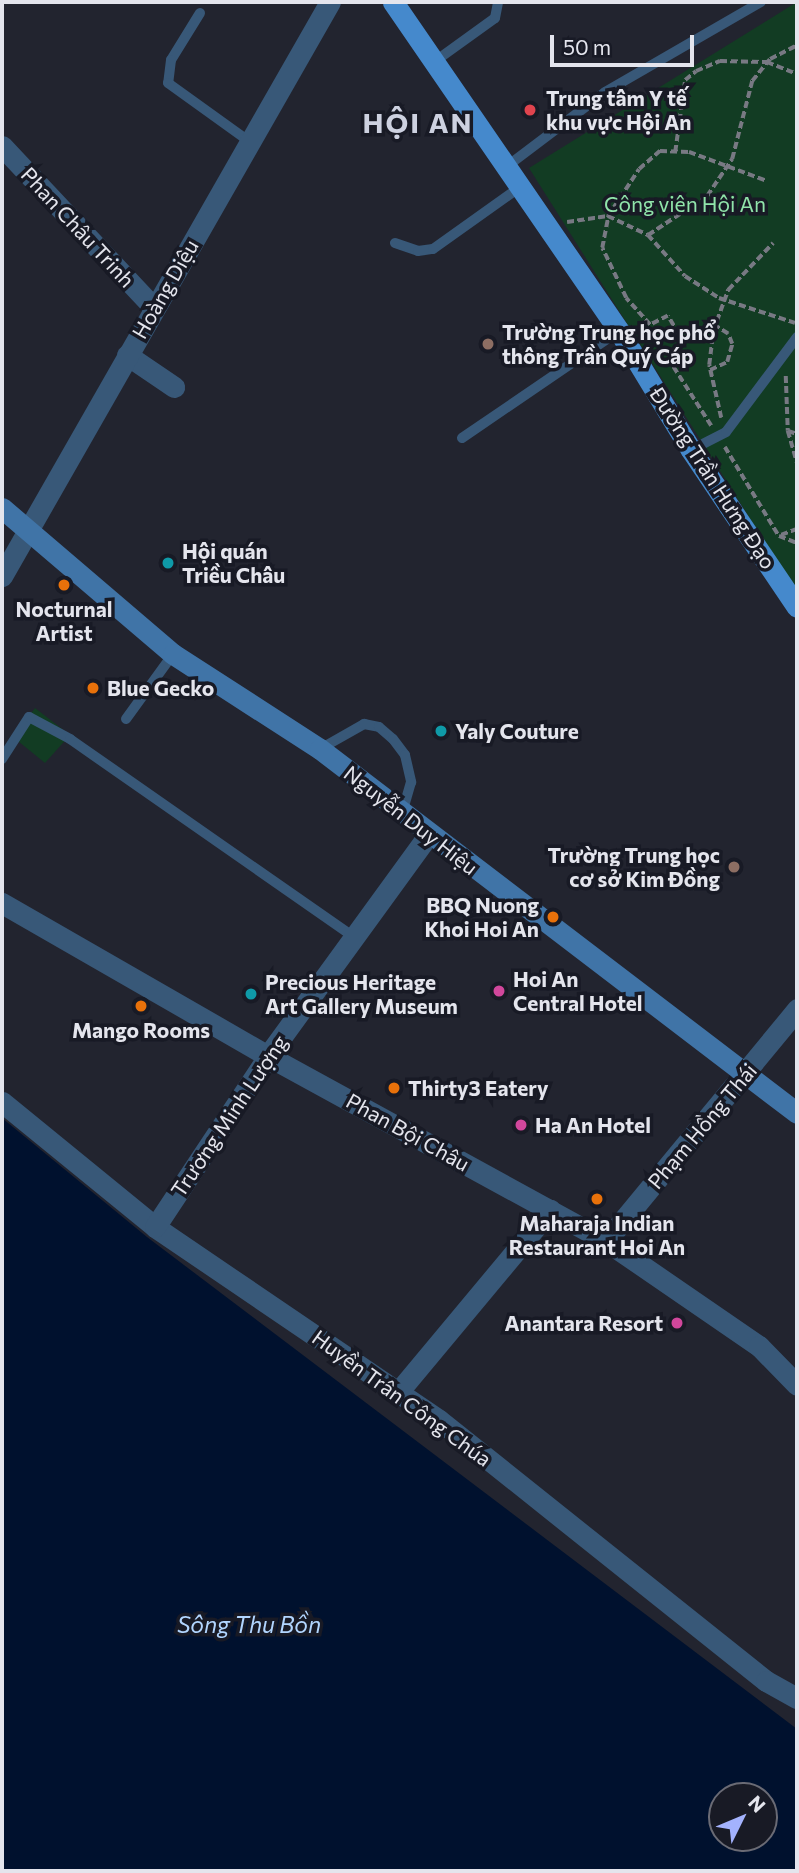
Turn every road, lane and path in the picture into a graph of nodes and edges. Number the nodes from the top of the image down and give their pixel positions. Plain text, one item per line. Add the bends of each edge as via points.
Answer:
1 (330, 2) edge
2 (393, 2) edge
3 (498, 2) edge
4 (761, 2) edge
5 (200, 13) dead end
6 (797, 46) edge
7 (434, 62) junction
8 (767, 62) junction
9 (797, 74) edge
10 (250, 142) junction
11 (2, 146) edge
12 (675, 152) junction
13 (506, 167) junction
14 (726, 168) junction
15 (767, 181) dead end
16 (520, 187) junction
17 (608, 216) junction
18 (559, 225) dead end
19 (648, 235) junction
20 (395, 243) dead end
21 (773, 243) dead end
22 (725, 300) junction
23 (154, 308) junction
24 (797, 324) edge
25 (715, 326) junction
26 (619, 331) junction
27 (797, 337) edge
28 (127, 355) junction
29 (785, 356) junction
30 (710, 370) junction
31 (174, 387) dead end
32 (788, 431) junction
33 (722, 434) junction
34 (797, 434) edge
35 (462, 438) dead end
36 (691, 450) junction
37 (797, 463) edge
38 (2, 508) edge
39 (26, 528) junction
40 (797, 529) edge
41 (779, 536) junction
42 (797, 543) edge
43 (2, 576) edge
44 (797, 607) edge
45 (173, 654) junction
46 (126, 719) dead end
47 (320, 749) junction
48 (2, 759) edge
49 (402, 815) junction
50 (428, 835) junction
51 (2, 903) edge
52 (354, 937) junction
53 (797, 1009) edge
54 (268, 1056) junction
55 (747, 1074) junction
56 (2, 1102) edge
57 (797, 1112) edge
58 (550, 1210) junction
59 (155, 1227) junction
60 (606, 1241) junction
61 (797, 1385) edge
62 (399, 1391) junction
63 (797, 1699) edge

1 - 10 street, Hoàng Diệu
2 - 7 main road, Đường Trần Hưng Đạo
3 - 7 lane via 495,18
4 - 13 lane via 605,92
5 - 10 lane via 170,60 168,83
6 - 8 path
7 - 13 main road, Đường Trần Hưng Đạo
8 - 9 path
8 - 12 path via 720,61 685,80
8 - 14 path via 752,82
10 - 23 street, Hoàng Diệu
11 - 23 street, Phan Châu Trinh
12 - 14 path via 689,152
12 - 17 path via 660,152 639,169
13 - 16 main road, Đường Trần Hưng Đạo
14 - 15 path
14 - 19 path via 707,196
16 - 20 lane via 433,249 418,251
16 - 26 main road, Đường Trần Hưng Đạo
17 - 18 path
17 - 19 path
17 - 33 path via 602,248 626,298 650,325 668,316 684,344 668,359
19 - 22 path via 685,276
21 - 22 path via 728,290
22 - 24 path
22 - 25 path
23 - 28 street, Hoàng Diệu
25 - 30 path
25 - 30 path via 728,334 732,344 727,362
26 - 35 lane
26 - 36 main road, Đường Trần Hưng Đạo
27 - 29 lane
28 - 31 street
28 - 39 street, Hoàng Diệu
29 - 32 path
29 - 33 lane
30 - 33 path
32 - 34 path
32 - 37 path
33 - 36 lane
33 - 41 path
36 - 44 main road, Đường Trần Hưng Đạo
38 - 39 main road, Nguyễn Duy Hiệu
39 - 43 street, Hoàng Diệu
39 - 45 main road, Nguyễn Duy Hiệu
40 - 41 path
41 - 42 path
45 - 46 lane
45 - 47 main road, Nguyễn Duy Hiệu
47 - 49 main road, Nguyễn Duy Hiệu
47 - 49 lane via 364,724 379,727 405,755 411,782
48 - 52 lane via 29,717 79,746
49 - 50 main road, Nguyễn Duy Hiệu
50 - 52 street, Trương Minh Lượng
50 - 55 main road, Nguyễn Duy Hiệu
51 - 54 street, Phan Bội Châu
52 - 54 street, Trương Minh Lượng
53 - 55 street, Phạm Hồng Thái
54 - 58 street, Phan Bội Châu
54 - 59 street, Trương Minh Lượng
55 - 57 main road, Nguyễn Duy Hiệu
55 - 60 street, Phạm Hồng Thái
56 - 59 street, Huyền Trân Công Chúa
58 - 60 street, Phan Bội Châu
58 - 62 street
59 - 62 street, Huyền Trân Công Chúa
60 - 61 street, Phan Bội Châu via 759,1346
62 - 63 street, Huyền Trân Công Chúa via 766,1681

